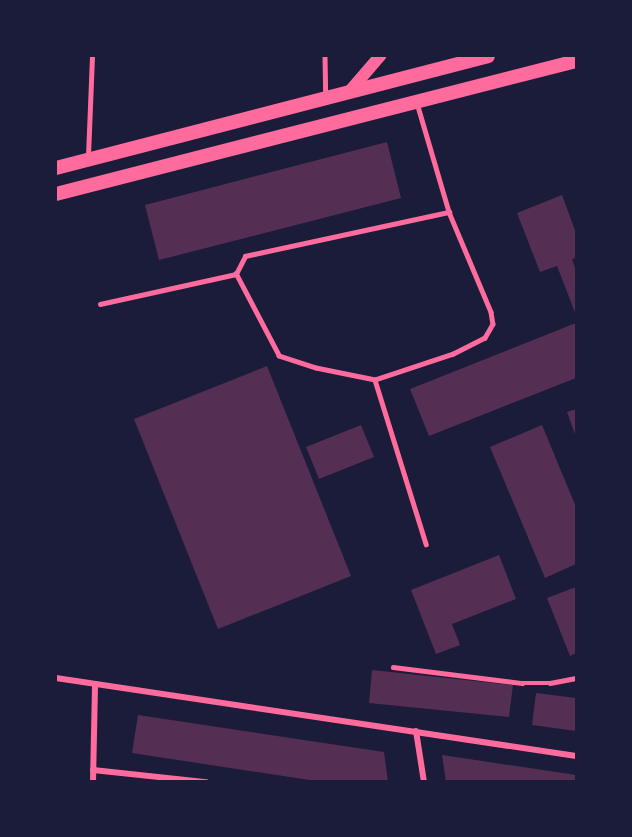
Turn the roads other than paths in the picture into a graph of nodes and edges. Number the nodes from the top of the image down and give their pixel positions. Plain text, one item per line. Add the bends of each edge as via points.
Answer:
1 (92, 56) edge
2 (325, 56) edge
3 (380, 56) edge
4 (488, 56) edge
5 (576, 61) edge
6 (349, 92) junction
7 (326, 97) junction
8 (416, 103) junction
9 (88, 159) junction
10 (56, 168) edge
11 (56, 194) edge
12 (449, 212) junction
13 (236, 274) junction
14 (100, 304) dead end
15 (375, 380) junction
16 (426, 544) dead end
17 (393, 668) dead end
18 (56, 678) edge
19 (576, 678) edge
20 (96, 684) junction
21 (416, 731) junction
22 (576, 756) edge
23 (93, 770) junction
24 (203, 781) edge
25 (93, 782) edge
26 (424, 782) edge

1 - 9 lane
2 - 7 lane
3 - 6 main road
4 - 6 main road
5 - 8 main road
6 - 7 main road
7 - 9 main road
8 - 11 main road
8 - 12 lane
9 - 10 main road
12 - 13 lane via 245,256
12 - 15 lane via 493,324 485,338 453,354
13 - 14 lane
13 - 15 lane via 279,356
15 - 16 lane
17 - 19 lane via 522,683
18 - 20 street
20 - 21 street
20 - 23 street
21 - 22 street
21 - 26 street
23 - 24 street
23 - 25 street

